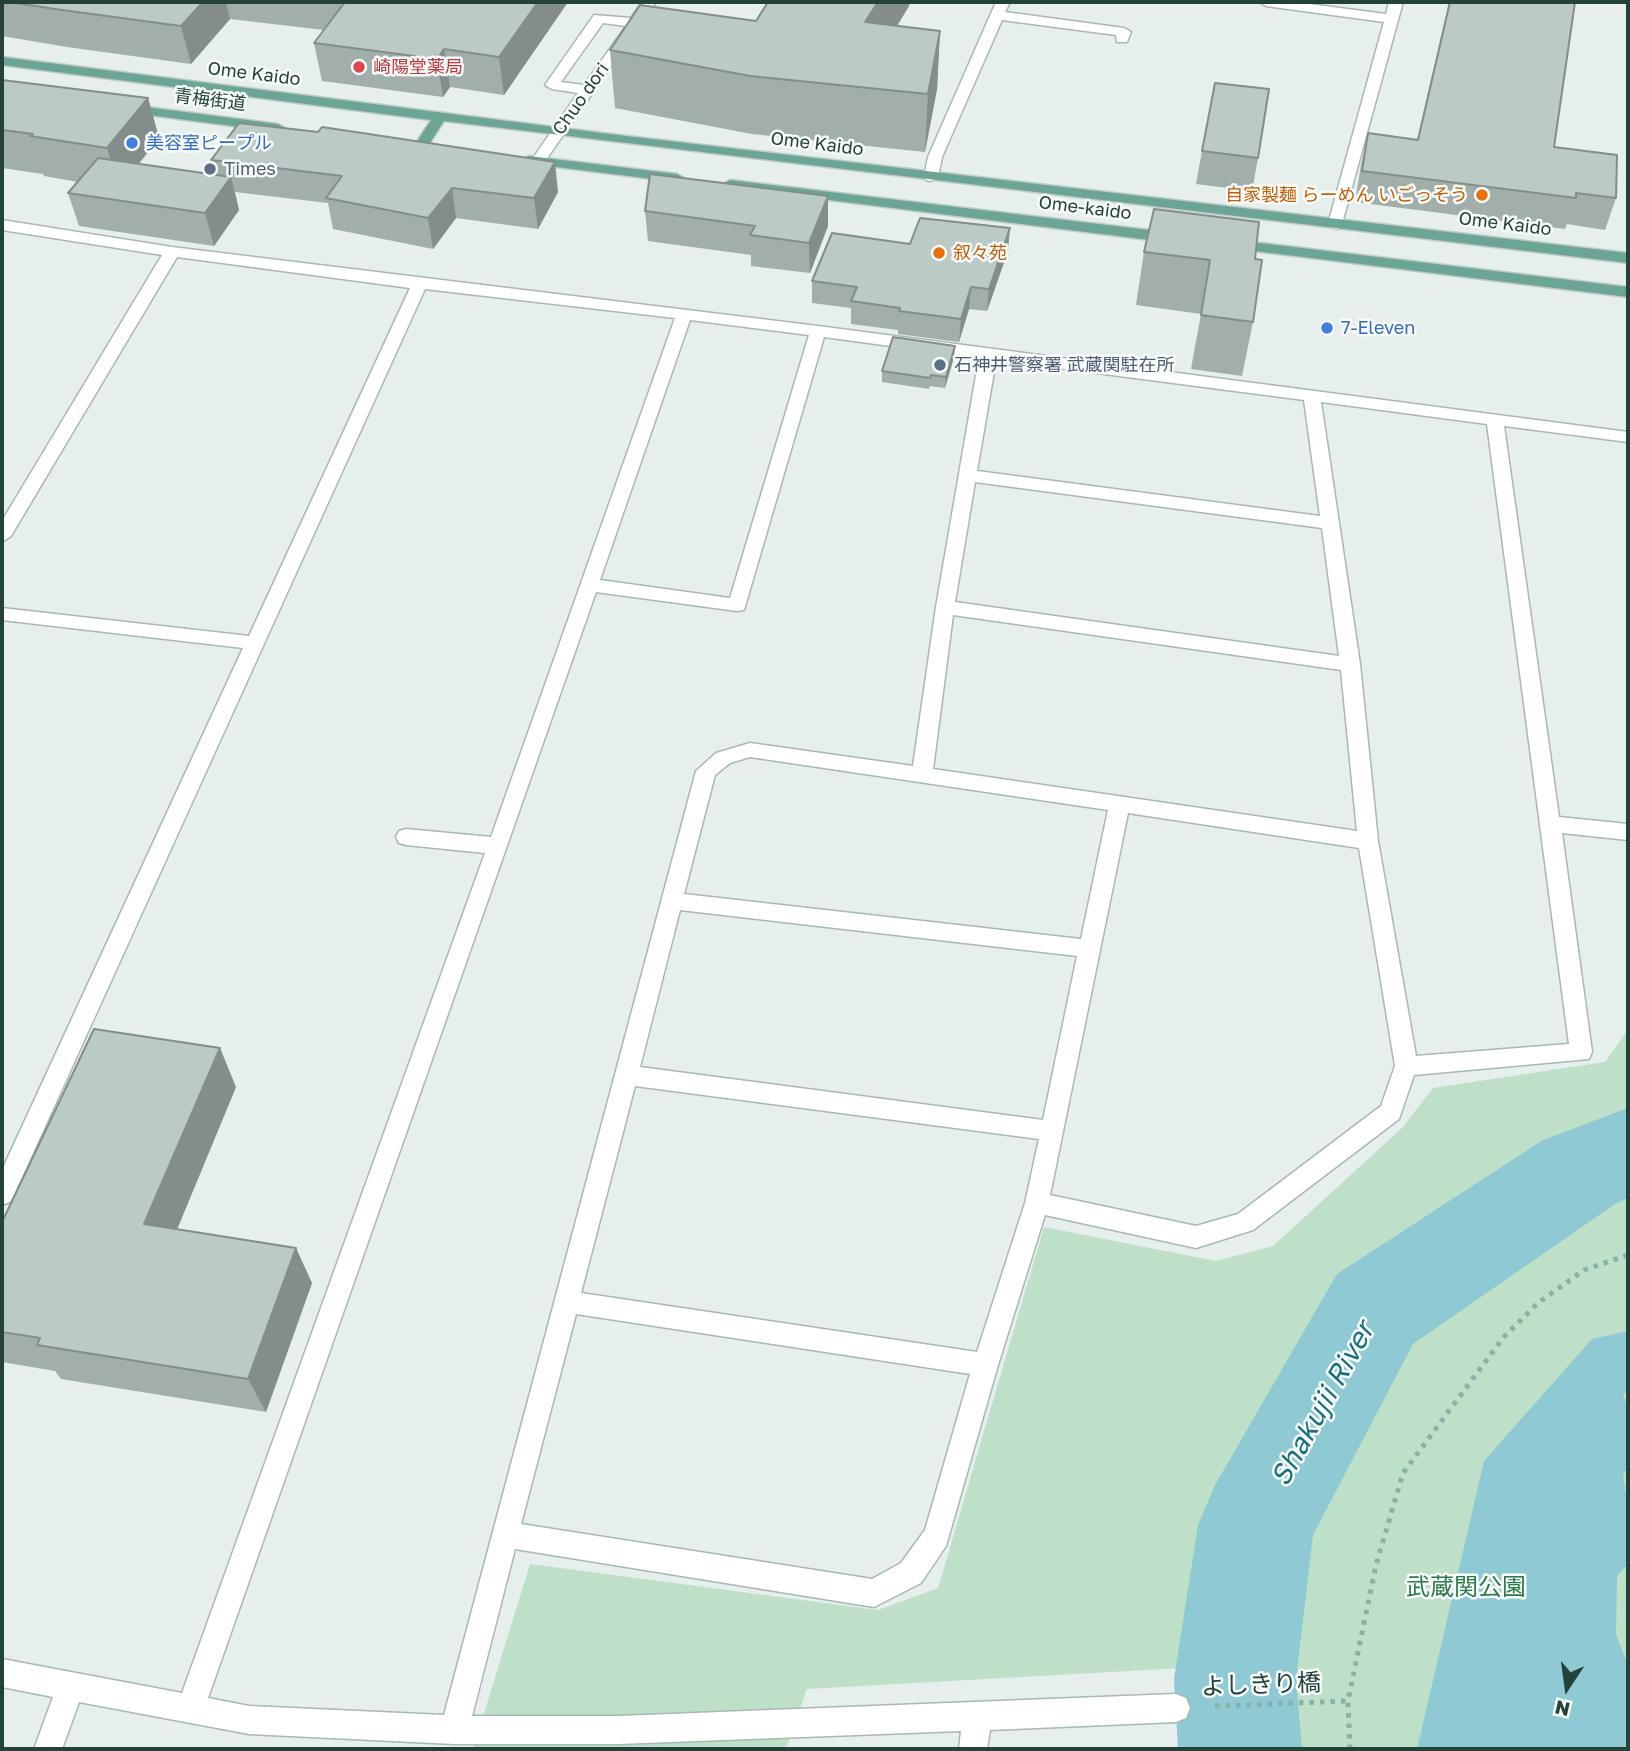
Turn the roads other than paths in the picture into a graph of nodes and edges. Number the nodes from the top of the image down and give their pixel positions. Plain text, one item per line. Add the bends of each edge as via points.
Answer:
1 (649, 2) edge
2 (1266, 2) edge
3 (1396, 2) edge
4 (1000, 8) edge
5 (1392, 19) junction
6 (634, 23) junction
7 (1122, 39) dead end
8 (2, 61) edge
9 (587, 90) junction
10 (106, 106) edge
11 (440, 117) junction
12 (298, 131) edge
13 (558, 132) junction
14 (421, 146) edge
15 (512, 158) edge
16 (538, 161) junction
17 (931, 177) junction
18 (1336, 224) junction
19 (2, 225) edge
20 (1185, 239) edge
21 (1212, 242) edge
22 (172, 252) junction
23 (1628, 258) edge
24 (420, 284) junction
25 (1628, 292) edge
26 (684, 314) junction
27 (818, 331) junction
28 (988, 356) junction
29 (1312, 397) junction
30 (1495, 420) junction
31 (1628, 437) edge
32 (969, 476) junction
33 (1329, 523) junction
34 (2, 536) edge
35 (588, 586) junction
36 (945, 607) junction
37 (2, 614) edge
38 (256, 643) junction
39 (1350, 664) junction
40 (922, 774) junction
41 (1120, 803) junction
42 (1551, 824) junction
43 (1628, 832) edge
44 (405, 837) dead end
45 (1368, 841) junction
46 (498, 846) junction
47 (672, 901) junction
48 (1089, 949) junction
49 (1406, 1066) junction
50 (627, 1075) junction
51 (1051, 1131) junction
52 (2, 1195) edge
53 (1037, 1203) junction
54 (568, 1302) junction
55 (985, 1365) junction
56 (507, 1535) junction
57 (2, 1673) edge
58 (71, 1686) junction
59 (1176, 1708) road end
60 (190, 1710) junction
61 (977, 1717) junction
62 (454, 1730) junction
63 (617, 1739) edge
64 (48, 1749) edge
65 (973, 1749) edge

1 - 6 street, Chuo dori
2 - 5 street
3 - 5 street
4 - 7 street via 1124,32
4 - 17 street via 935,156
5 - 18 street
6 - 9 street, Chuo dori
6 - 9 street via 598,18 552,85
8 - 11 main road, Ome Kaido
9 - 13 street, Chuo dori
10 - 12 main road, 青梅街道
11 - 13 main road, Ome Kaido
11 - 14 main road
13 - 16 street, Chuo dori
13 - 17 main road, Ome Kaido
15 - 16 main road
16 - 20 main road, Ome-kaido
17 - 18 main road, Ome Kaido
18 - 23 main road, Ome Kaido
19 - 22 street
21 - 25 main road
22 - 24 street
22 - 34 street
24 - 26 street
24 - 38 street
26 - 27 street
26 - 35 street
27 - 28 street
27 - 35 street via 737,605
28 - 29 street
28 - 32 street
29 - 30 street
29 - 33 street
30 - 31 street
30 - 42 street
32 - 33 street
32 - 36 street
33 - 39 street
35 - 46 street
36 - 39 street
36 - 40 street
37 - 38 street
38 - 52 street
39 - 45 street
40 - 41 street
40 - 47 street via 750,750 723,758 706,771
41 - 45 street
41 - 48 street
42 - 43 street
42 - 49 street via 1581,1052
44 - 46 street
45 - 49 street
46 - 60 street
47 - 48 street
47 - 50 street
48 - 51 street
49 - 53 street via 1391,1112 1245,1222 1196,1237
50 - 51 street
50 - 54 street
51 - 53 street
53 - 55 street
54 - 55 street
54 - 56 street
55 - 56 street via 937,1537 911,1573 874,1593
56 - 62 street
57 - 58 street
58 - 60 street
58 - 64 street
59 - 61 street
60 - 62 street via 249,1720
61 - 63 street
61 - 65 street
62 - 63 street

